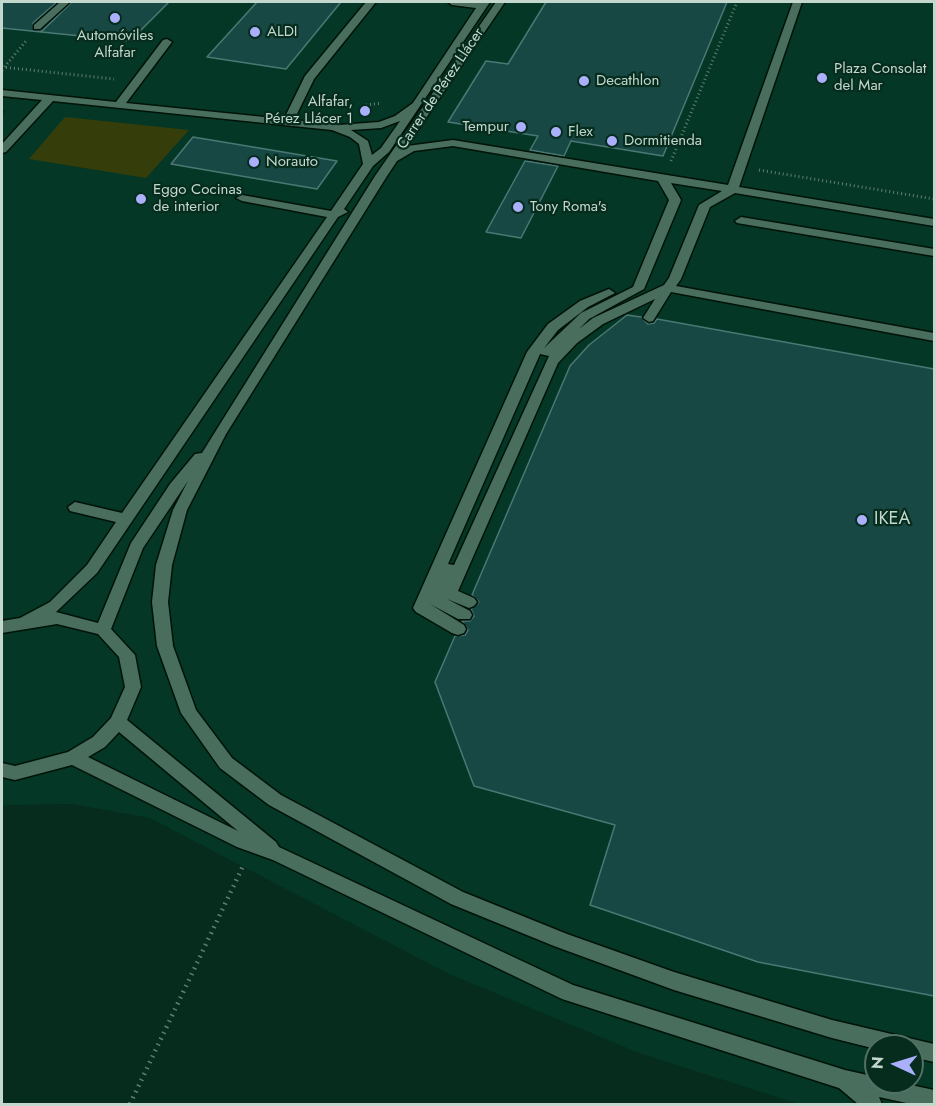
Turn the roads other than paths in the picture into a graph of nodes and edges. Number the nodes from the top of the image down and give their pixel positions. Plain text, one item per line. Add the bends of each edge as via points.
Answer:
1 (65, 2) edge
2 (371, 2) edge
3 (452, 2) edge
4 (500, 2) edge
5 (798, 2) edge
6 (484, 4) edge
7 (38, 27) road end
8 (167, 42) dead end
9 (2, 93) edge
10 (50, 98) junction
11 (118, 105) junction
12 (417, 105) junction
13 (288, 122) junction
14 (334, 127) junction
15 (2, 150) edge
16 (396, 158) junction
17 (369, 164) junction
18 (381, 176) junction
19 (663, 179) junction
20 (732, 190) junction
21 (242, 198) dead end
22 (334, 215) junction
23 (741, 221) dead end
24 (934, 223) edge
25 (934, 253) edge
26 (324, 270) junction
27 (668, 288) junction
28 (650, 318) dead end
29 (934, 337) edge
30 (219, 434) junction
31 (75, 507) dead end
32 (125, 519) junction
33 (26, 622) junction
34 (2, 626) edge
35 (103, 630) junction
36 (118, 722) junction
37 (73, 758) junction
38 (2, 771) edge
39 (279, 855) junction
40 (864, 1037) edge
41 (845, 1080) junction
42 (934, 1100) edge
43 (872, 1104) edge

1 - 7 street
2 - 13 street via 309,78
3 - 6 street
4 - 16 street, Carrer de Pérez Llácer
5 - 20 street
6 - 12 street, Carrer de Pérez Llácer
8 - 11 street
9 - 10 street
10 - 11 street
10 - 15 street
11 - 13 street
12 - 14 street, Carrer de Pérez Llácer
12 - 17 street via 385,150
13 - 14 street
14 - 17 street via 364,143
16 - 18 street, Carrer de Pérez Llácer
16 - 19 street via 411,148 453,143
17 - 22 street
18 - 22 street via 359,190 344,211
18 - 26 street
19 - 20 street
19 - 27 street via 675,200 644,275 584,304 553,327 534,352 421,608 464,615 449,594 552,361 598,321
20 - 24 street
20 - 27 street via 705,205
21 - 22 street
22 - 26 street via 337,223 318,251
22 - 32 street
23 - 25 street
26 - 30 street
27 - 28 street
27 - 29 street
30 - 35 street via 175,487 135,547
30 - 40 street via 180,510 164,565 160,602 165,646 189,713 226,763 274,800 457,898 674,981
31 - 32 street
32 - 33 street via 92,568 55,606
33 - 34 street
33 - 35 street via 57,618
35 - 36 street via 127,655 133,687
36 - 37 street via 99,742
36 - 39 street
37 - 38 street via 15,773
37 - 39 street via 243,842
39 - 41 street via 569,993
41 - 42 street
41 - 43 street

